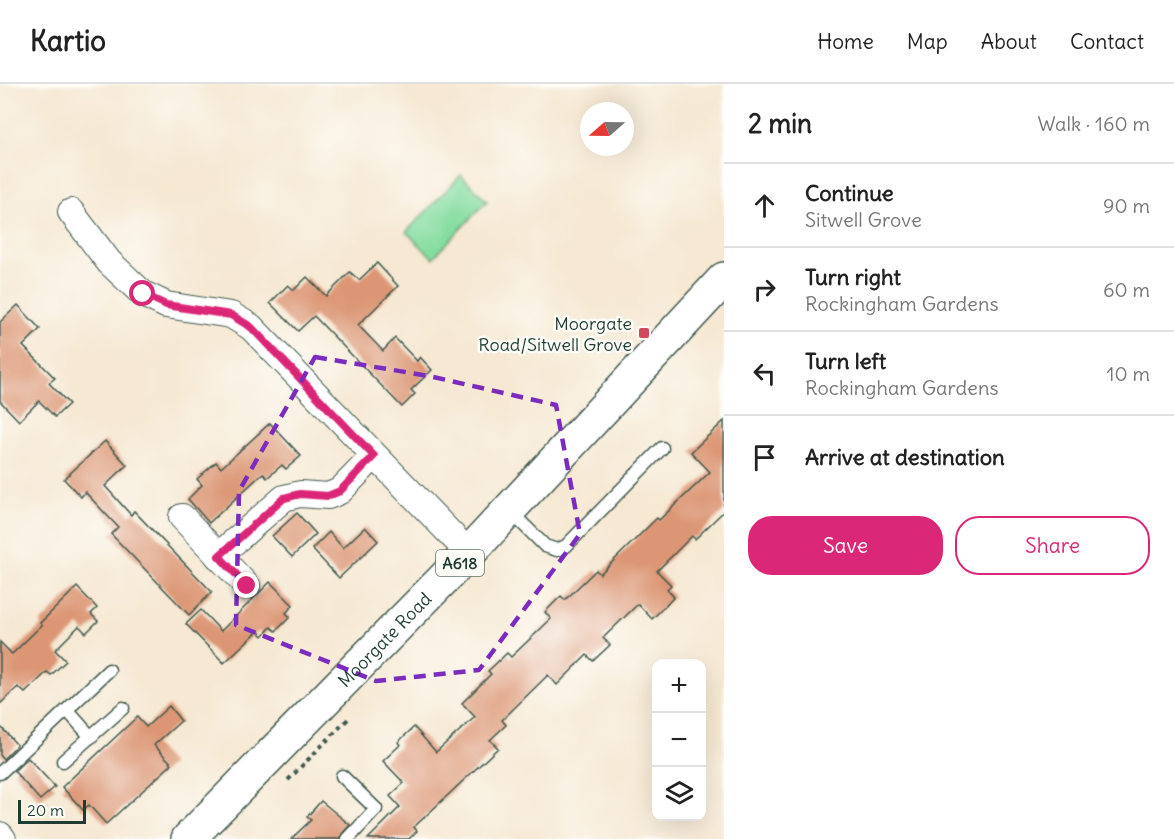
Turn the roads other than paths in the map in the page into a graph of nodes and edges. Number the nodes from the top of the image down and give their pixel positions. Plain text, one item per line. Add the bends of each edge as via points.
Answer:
1 (72, 212) dead end
2 (724, 279) edge
3 (662, 448) dead end
4 (374, 456) junction
5 (510, 510) junction
6 (182, 517) dead end
7 (470, 553) junction
8 (219, 556) junction
9 (247, 586) dead end
10 (109, 670) dead end
11 (123, 708) dead end
12 (67, 710) junction
13 (91, 737) junction
14 (63, 761) dead end
15 (0, 773) edge
16 (342, 776) dead end
17 (0, 835) edge
18 (3, 839) edge
19 (188, 839) edge
20 (348, 839) edge

1 - 4 street via 109,262 143,294 166,305 231,315 251,327
2 - 5 main road, Moorgate Road / A618
3 - 5 lane via 566,546 557,550 544,546
4 - 7 street
4 - 8 street via 340,491 328,496 300,494 284,498
5 - 7 main road, Moorgate Road / A618
6 - 8 street
7 - 19 main road, Moorgate Road / A618
8 - 9 street
10 - 12 lane
11 - 13 lane
12 - 13 lane
12 - 15 lane
13 - 14 lane
16 - 20 lane via 376,809
17 - 18 street

